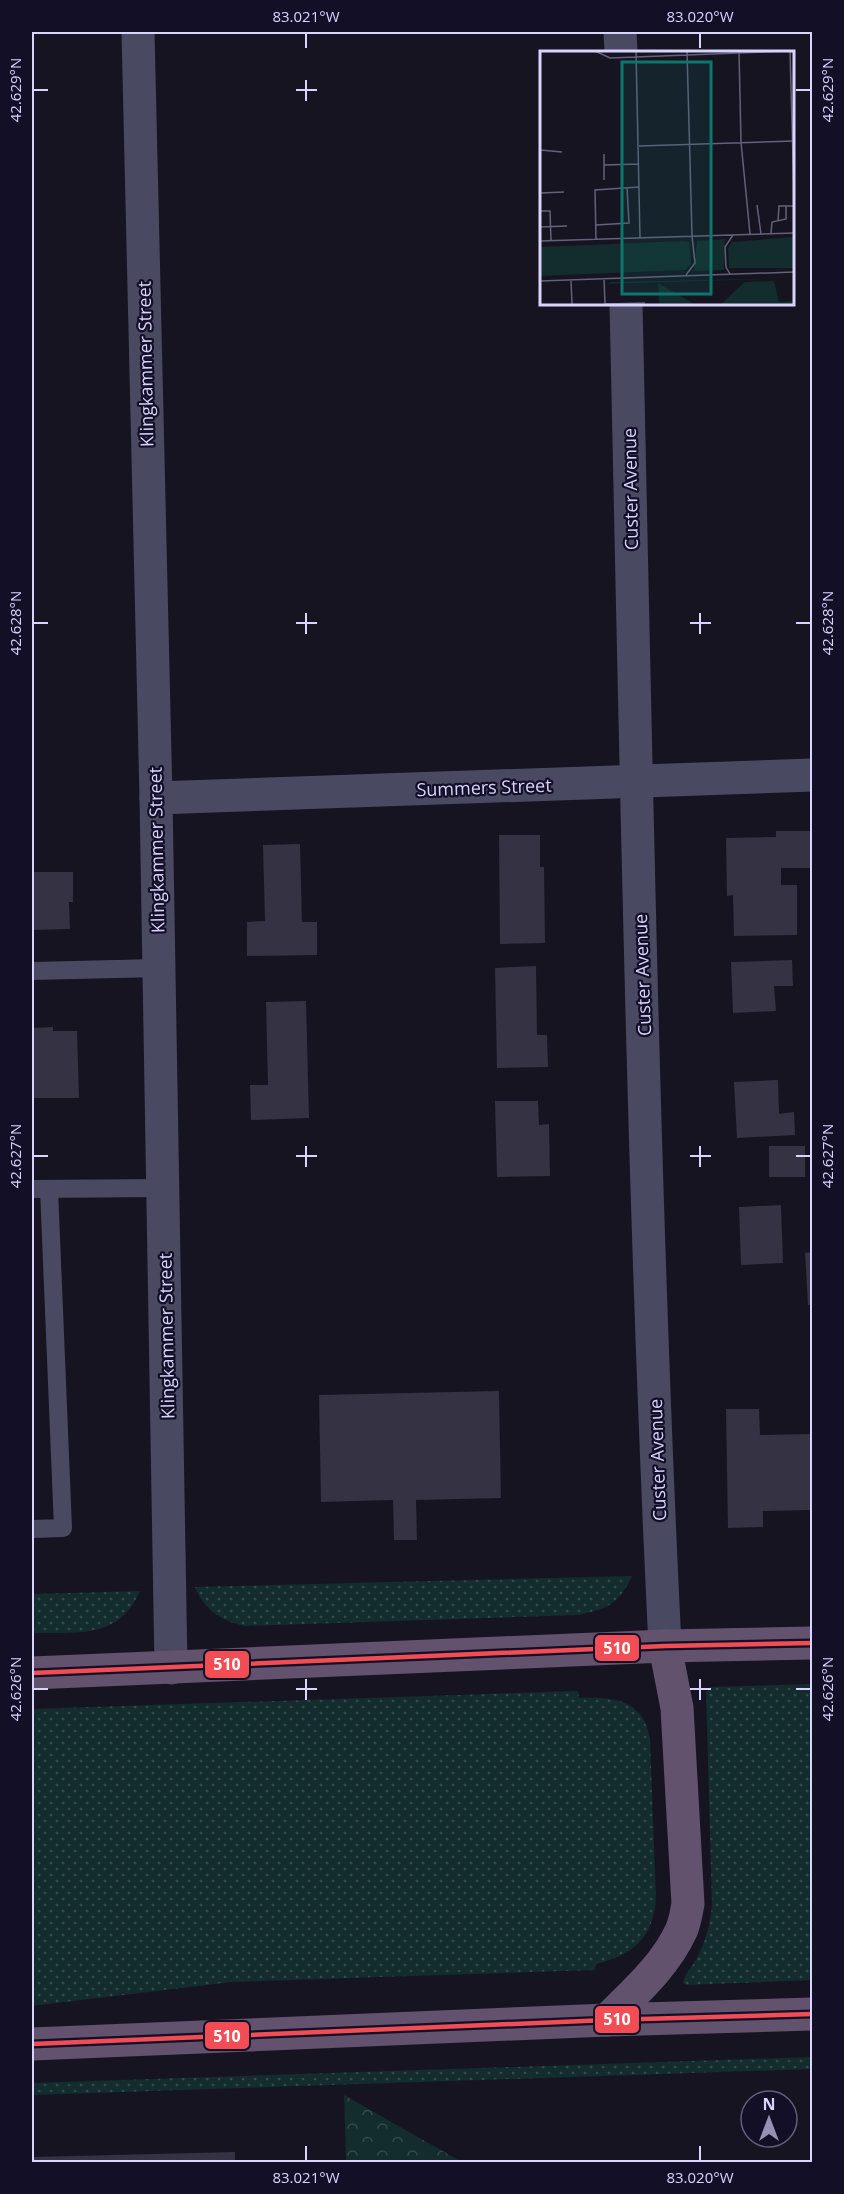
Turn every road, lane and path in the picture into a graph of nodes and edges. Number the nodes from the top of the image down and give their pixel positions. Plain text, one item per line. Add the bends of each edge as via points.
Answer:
1 (138, 32) edge
2 (620, 32) edge
3 (621, 51) edge
4 (626, 304) edge
5 (813, 775) edge
6 (636, 782) junction
7 (156, 798) junction
8 (158, 968) junction
9 (32, 971) edge
10 (163, 1188) junction
11 (40, 1189) edge
12 (32, 1529) edge
13 (813, 1643) edge
14 (665, 1646) junction
15 (171, 1668) junction
16 (32, 1673) edge
17 (813, 2014) edge
18 (607, 2019) junction
19 (32, 2044) edge

1 - 7 street, Klingkammer Street
2 - 3 street
4 - 6 street, Custer Avenue
5 - 6 street, Summers Street
6 - 7 street, Summers Street
6 - 14 street, Custer Avenue
7 - 8 street, Klingkammer Street
8 - 9 lane
8 - 10 street, Klingkammer Street
10 - 11 lane
10 - 15 street, Klingkammer Street
11 - 12 lane via 63,1528
13 - 14 highway
14 - 15 highway
14 - 18 highway via 677,1708 688,1904 682,1929 669,1953
15 - 16 highway
17 - 18 highway
18 - 19 highway

